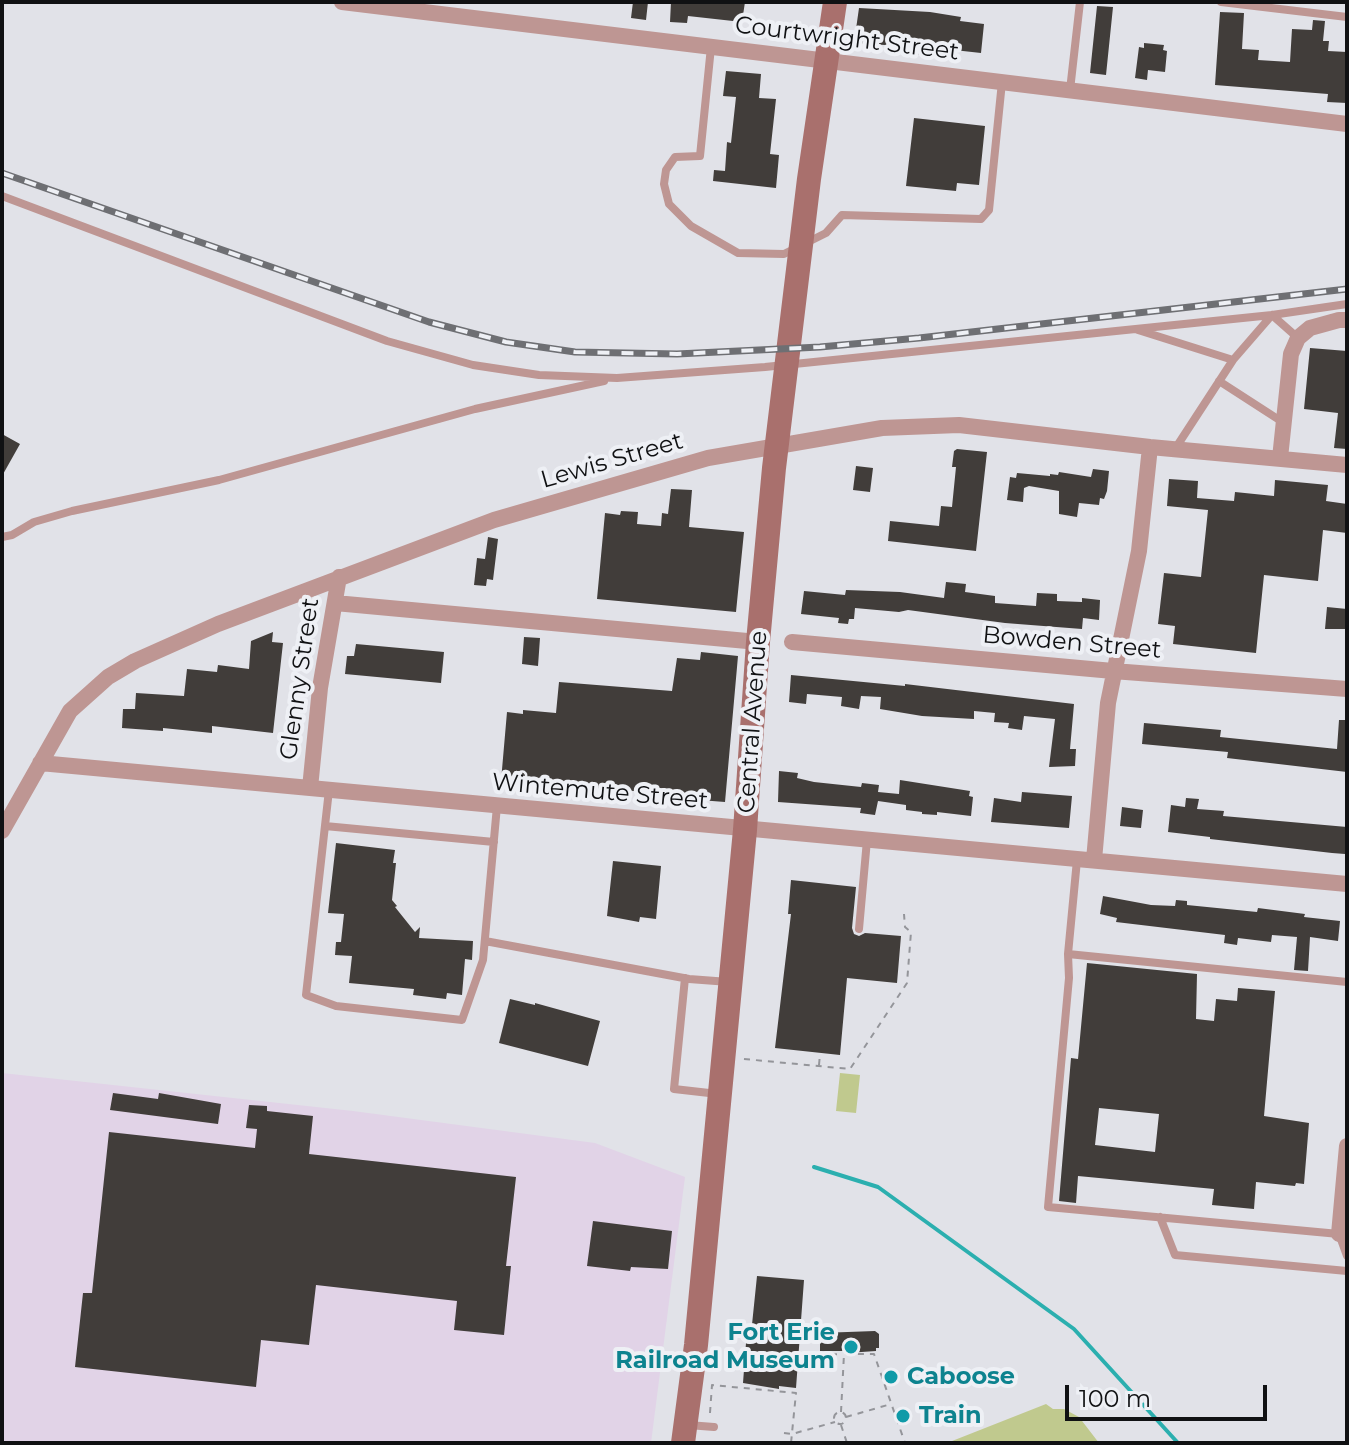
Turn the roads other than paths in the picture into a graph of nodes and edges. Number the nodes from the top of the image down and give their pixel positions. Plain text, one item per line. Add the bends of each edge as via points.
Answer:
1 (342, 2) edge
2 (835, 2) edge
3 (1080, 2) edge
4 (1221, 2) edge
5 (1347, 17) edge
6 (711, 47) junction
7 (826, 61) junction
8 (1002, 82) junction
9 (1070, 90) junction
10 (1347, 124) edge
11 (2, 196) edge
12 (1347, 304) edge
13 (1272, 315) junction
14 (1347, 320) edge
15 (1133, 329) junction
16 (1298, 338) junction
17 (1233, 360) junction
18 (617, 378) junction
19 (1219, 381) junction
20 (1284, 423) junction
21 (1150, 447) junction
22 (1175, 449) junction
23 (1280, 458) junction
24 (1347, 465) edge
25 (2, 537) edge
26 (339, 577) junction
27 (335, 603) junction
28 (758, 642) junction
29 (792, 642) dead end
30 (1113, 671) junction
31 (1347, 689) edge
32 (40, 763) junction
33 (310, 788) junction
34 (329, 790) junction
35 (497, 806) junction
36 (325, 826) junction
37 (745, 830) junction
38 (2, 831) edge
39 (867, 840) junction
40 (494, 842) junction
41 (1085, 860) junction
42 (1347, 884) edge
43 (859, 929) dead end
44 (485, 941) junction
45 (1068, 954) junction
46 (685, 978) junction
47 (730, 982) junction
48 (1347, 982) edge
49 (719, 1094) junction
50 (1347, 1146) edge
51 (1160, 1217) junction
52 (1339, 1234) junction
53 (1347, 1256) edge
54 (1347, 1271) edge
55 (714, 1427) dead end
56 (685, 1434) edge

1 - 6 street, Courtwright Street
2 - 7 main road, Central Avenue
3 - 9 lane
4 - 5 lane
6 - 7 street, Courtwright Street
6 - 8 lane via 700,156 675,157 664,184 669,204 691,226 738,253 784,254 826,233 842,215 981,219 989,210
7 - 8 street, Courtwright Street
7 - 28 main road, Central Avenue via 774,468
8 - 9 street, Courtwright Street
9 - 10 street, Courtwright Street
11 - 18 lane via 387,341 473,365 539,375
12 - 13 lane
13 - 15 lane
13 - 16 lane
13 - 17 lane
14 - 16 street via 1310,328
15 - 17 lane
15 - 18 lane
16 - 20 street via 1291,354
17 - 19 lane
18 - 25 lane via 475,409 219,480 72,511
19 - 20 lane
19 - 22 lane
20 - 23 street
21 - 22 street, Lewis Street
21 - 26 street, Lewis Street via 959,425 882,428 708,458 494,520
21 - 30 street via 1137,563
22 - 23 street, Lewis Street
23 - 24 street, Lewis Street
26 - 27 street, Glenny Street
26 - 32 street, Lewis Street via 218,624 108,677 70,711
27 - 28 street
27 - 33 street, Glenny Street
28 - 37 main road, Central Avenue
29 - 30 street, Bowden Street
30 - 31 street, Bowden Street
30 - 41 street
32 - 33 street, Wintemute Street
32 - 38 street, Lewis Street
33 - 34 street, Wintemute Street
34 - 35 street, Wintemute Street
34 - 36 lane
35 - 37 street, Wintemute Street
35 - 40 lane
36 - 40 lane
36 - 44 lane via 306,995 336,1006 462,1020
37 - 39 street, Wintemute Street
37 - 47 main road, Central Avenue
39 - 41 street, Wintemute Street
39 - 43 lane
40 - 44 lane
41 - 42 street, Wintemute Street
41 - 45 lane
44 - 46 lane
45 - 48 lane
45 - 51 lane via 1048,1207
46 - 47 lane
46 - 49 lane via 674,1089
47 - 49 main road, Central Avenue
49 - 56 main road, Central Avenue
50 - 52 street
51 - 52 lane
51 - 54 lane via 1175,1255
52 - 53 lane
55 - 56 lane

